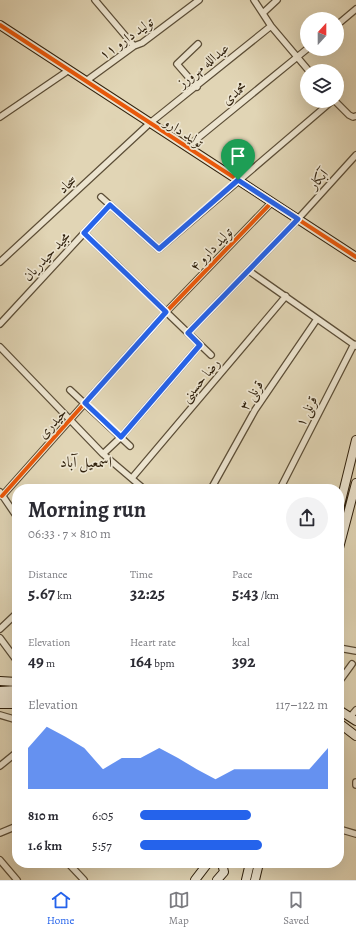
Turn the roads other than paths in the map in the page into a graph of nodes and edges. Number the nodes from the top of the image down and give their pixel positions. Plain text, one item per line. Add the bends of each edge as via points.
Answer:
1 (95, 0) edge
2 (199, 0) edge
3 (254, 0) edge
4 (277, 0) edge
5 (356, 9) edge
6 (263, 13) junction
7 (344, 19) edge
8 (0, 25) edge
9 (271, 26) junction
10 (198, 44) dead end
11 (134, 46) junction
12 (300, 55) edge
13 (297, 57) junction
14 (303, 64) edge
15 (69, 70) junction
16 (86, 81) junction
17 (196, 87) junction
18 (325, 108) edge
19 (342, 108) edge
20 (0, 116) edge
21 (356, 116) edge
22 (150, 123) junction
23 (187, 147) junction
24 (356, 155) edge
25 (238, 180) junction
26 (102, 197) dead end
27 (272, 202) junction
28 (110, 205) junction
29 (298, 219) junction
30 (84, 233) junction
31 (356, 257) edge
32 (0, 262) edge
33 (249, 271) junction
34 (286, 296) junction
35 (166, 312) junction
36 (317, 319) junction
37 (0, 324) edge
38 (188, 333) junction
39 (200, 345) junction
40 (355, 345) edge
41 (0, 347) edge
42 (211, 355) dead end
43 (70, 390) dead end
44 (85, 403) junction
45 (70, 420) junction
46 (121, 437) junction
47 (356, 440) edge
48 (130, 446) dead end
49 (103, 454) junction
50 (132, 478) junction
51 (356, 483) edge
52 (139, 484) edge
53 (214, 484) edge
54 (283, 484) edge
55 (344, 489) edge
56 (1, 494) edge
57 (12, 510) edge
58 (344, 529) edge
59 (12, 618) edge
60 (0, 629) edge
61 (0, 638) edge
62 (344, 649) edge
63 (356, 651) edge
64 (12, 654) edge
65 (352, 664) dead end
66 (344, 675) edge
67 (0, 681) edge
68 (12, 682) edge
69 (12, 690) edge
70 (0, 691) edge
71 (12, 697) edge
72 (0, 698) edge
73 (0, 704) edge
74 (12, 704) edge
75 (356, 710) edge
76 (344, 713) edge
77 (0, 715) edge
78 (12, 719) edge
79 (353, 719) edge
80 (344, 728) edge
81 (356, 736) edge
82 (12, 756) edge
83 (0, 766) edge
84 (12, 828) edge
85 (344, 830) edge
86 (0, 833) edge
87 (356, 834) edge
88 (0, 860) edge
89 (73, 868) edge
90 (204, 868) edge
91 (223, 868) edge
92 (249, 868) edge
93 (258, 868) edge
94 (17, 880) edge
95 (84, 880) edge
96 (195, 880) edge
97 (218, 880) edge
98 (246, 880) edge
99 (255, 880) edge

1 - 11 street
2 - 11 street, تولید دارو ۱۱ via 142,43
3 - 6 street
4 - 6 street
5 - 7 street
6 - 9 street
8 - 15 street, تولید دارو
9 - 13 street
9 - 17 street, عبدالله مهرورز
10 - 17 street via 177,64
11 - 16 street, تولید دارو ۱۱
12 - 13 street, محمدی
13 - 14 street
13 - 23 street, محمدی
15 - 16 street, تولید دارو
15 - 20 street
16 - 22 street, تولید دارو
17 - 22 street, عبدالله مهرورز
18 - 25 street
19 - 21 street via 349,115
22 - 23 street, تولید دارو
22 - 32 street, سجاد
23 - 25 street, تولید دارو
24 - 29 street, آبکار
25 - 27 street, تولید دارو
25 - 28 street via 159,249
26 - 28 street
27 - 29 street, تولید دارو
27 - 35 street, تولید دارو ۴
28 - 30 street, مجید حیدریان
29 - 31 street, تولید دارو
29 - 33 street, آبکار
30 - 35 street
30 - 37 street, مجید حیدریان
33 - 34 street
33 - 38 street, آبکار
34 - 36 street
34 - 50 street, رضا حسینی
35 - 38 street
35 - 44 street, حیدری
36 - 40 street
36 - 53 street, قرنلی ۳ via 255,410
38 - 39 street
39 - 42 street
39 - 46 street
40 - 54 street, قرنلی ۱
41 - 45 street
43 - 44 street
44 - 45 street, حیدری
44 - 46 street
45 - 49 street
45 - 56 street, حیدری
46 - 48 street
46 - 49 street
47 - 55 street
49 - 50 street
50 - 52 street
51 - 58 street
56 - 57 street
59 - 60 street
61 - 64 street
62 - 63 street
65 - 66 street
67 - 68 street
69 - 70 street
71 - 72 street
73 - 74 street
75 - 79 street
76 - 79 street
77 - 78 street
80 - 81 street
82 - 83 street
84 - 86 street
85 - 87 street
88 - 94 street
89 - 95 street
90 - 96 street
91 - 97 street via 224,872
92 - 98 street
93 - 99 street

